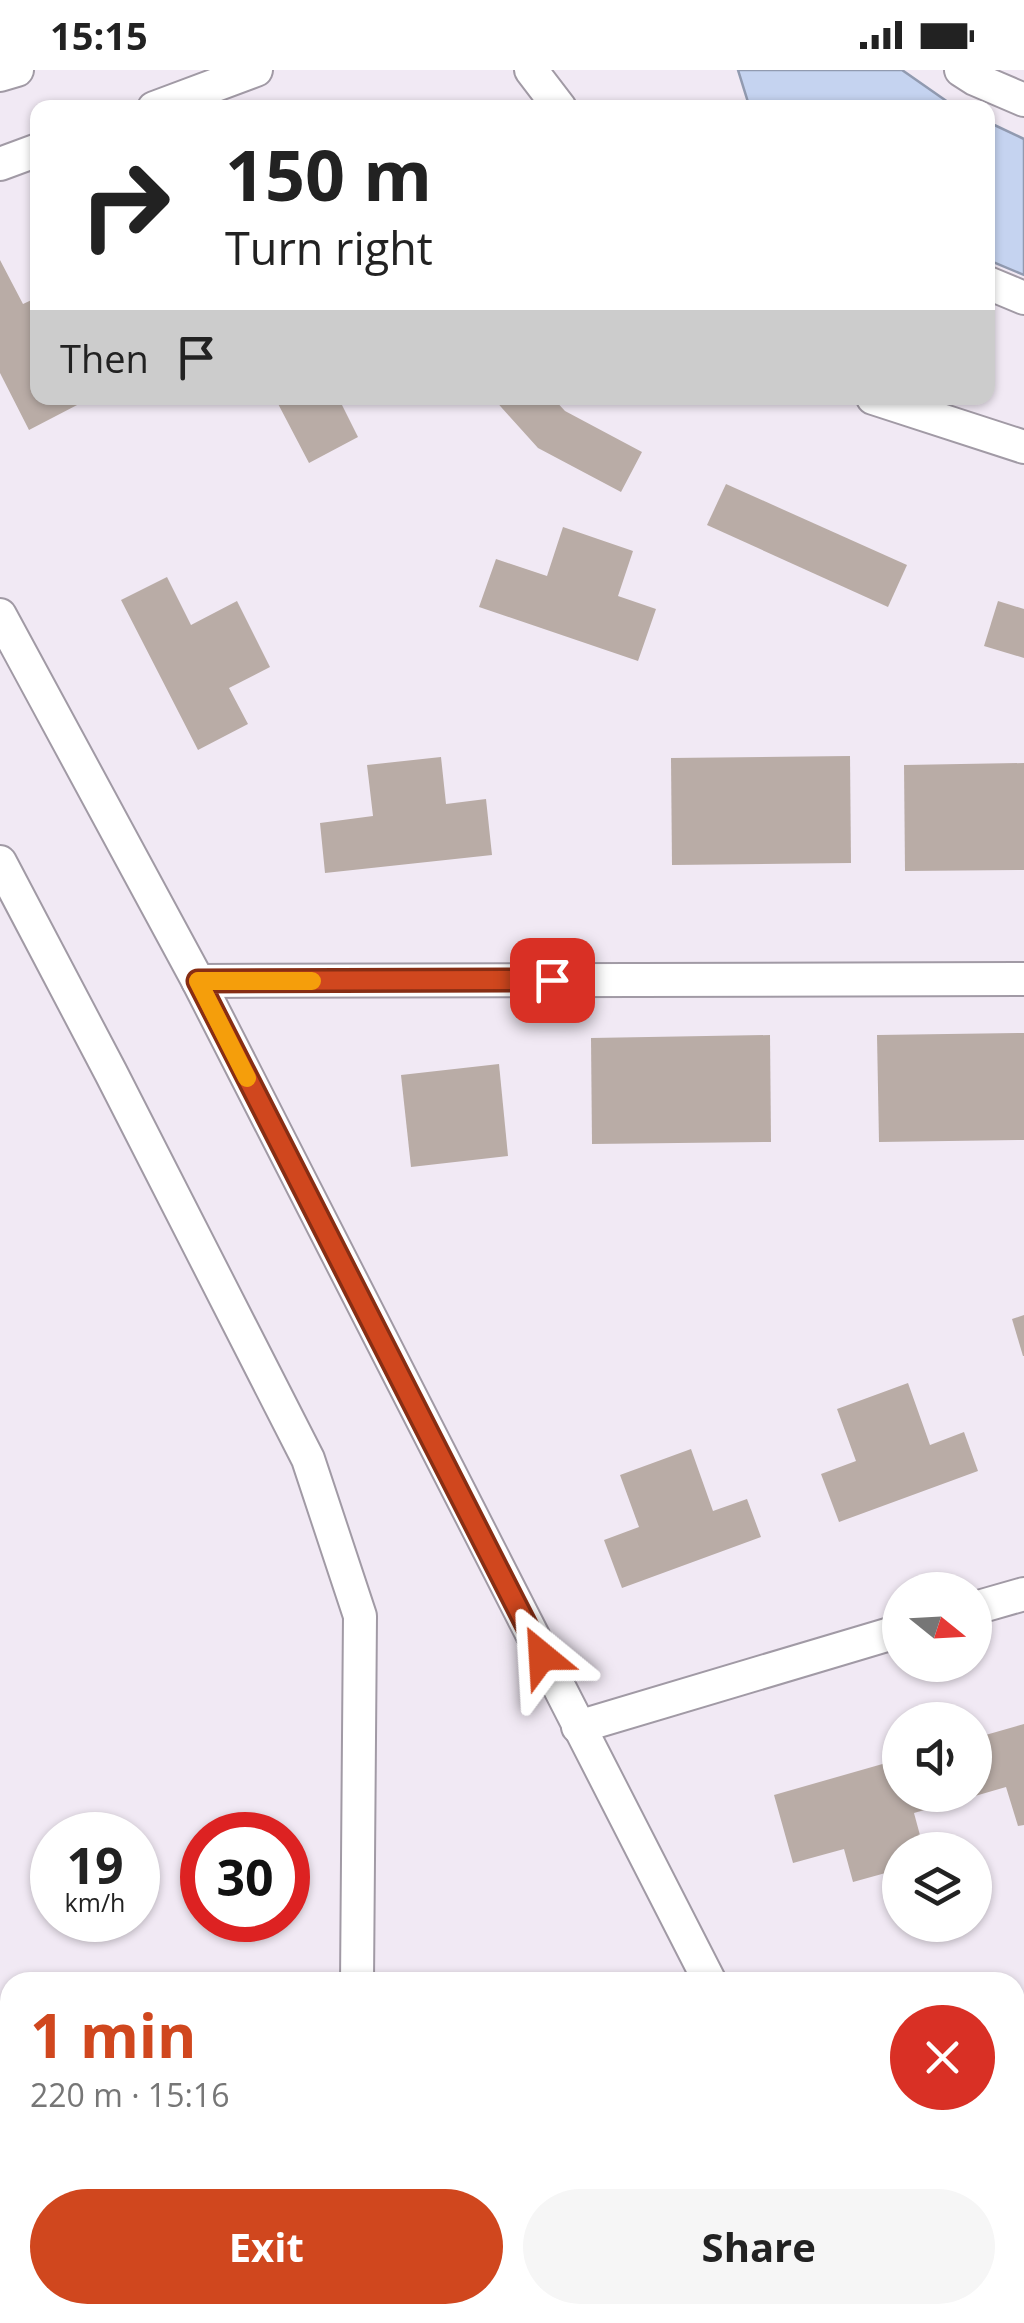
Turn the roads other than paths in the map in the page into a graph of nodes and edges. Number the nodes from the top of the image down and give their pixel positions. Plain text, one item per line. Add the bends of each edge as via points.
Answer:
1 (17, 70) edge
2 (256, 70) edge
3 (531, 70) edge
4 (961, 70) edge
5 (0, 75) edge
6 (175, 100) edge
7 (554, 100) edge
8 (1024, 100) edge
9 (30, 153) edge
10 (0, 164) edge
11 (995, 286) edge
12 (1024, 298) edge
13 (895, 405) edge
14 (1024, 446) edge
15 (0, 615) edge
16 (0, 862) edge
17 (1024, 979) edge
18 (198, 981) junction
19 (1024, 1594) edge
20 (992, 1603) edge
21 (882, 1636) edge
22 (578, 1727) junction
23 (357, 1972) edge
24 (705, 1972) edge

1 - 5 street
2 - 6 street
3 - 7 street
4 - 8 street
9 - 10 street
11 - 12 street
13 - 14 street
15 - 18 street
16 - 23 street via 308,1459 360,1616
17 - 18 street
18 - 22 street
19 - 20 street
21 - 22 street
22 - 24 street

